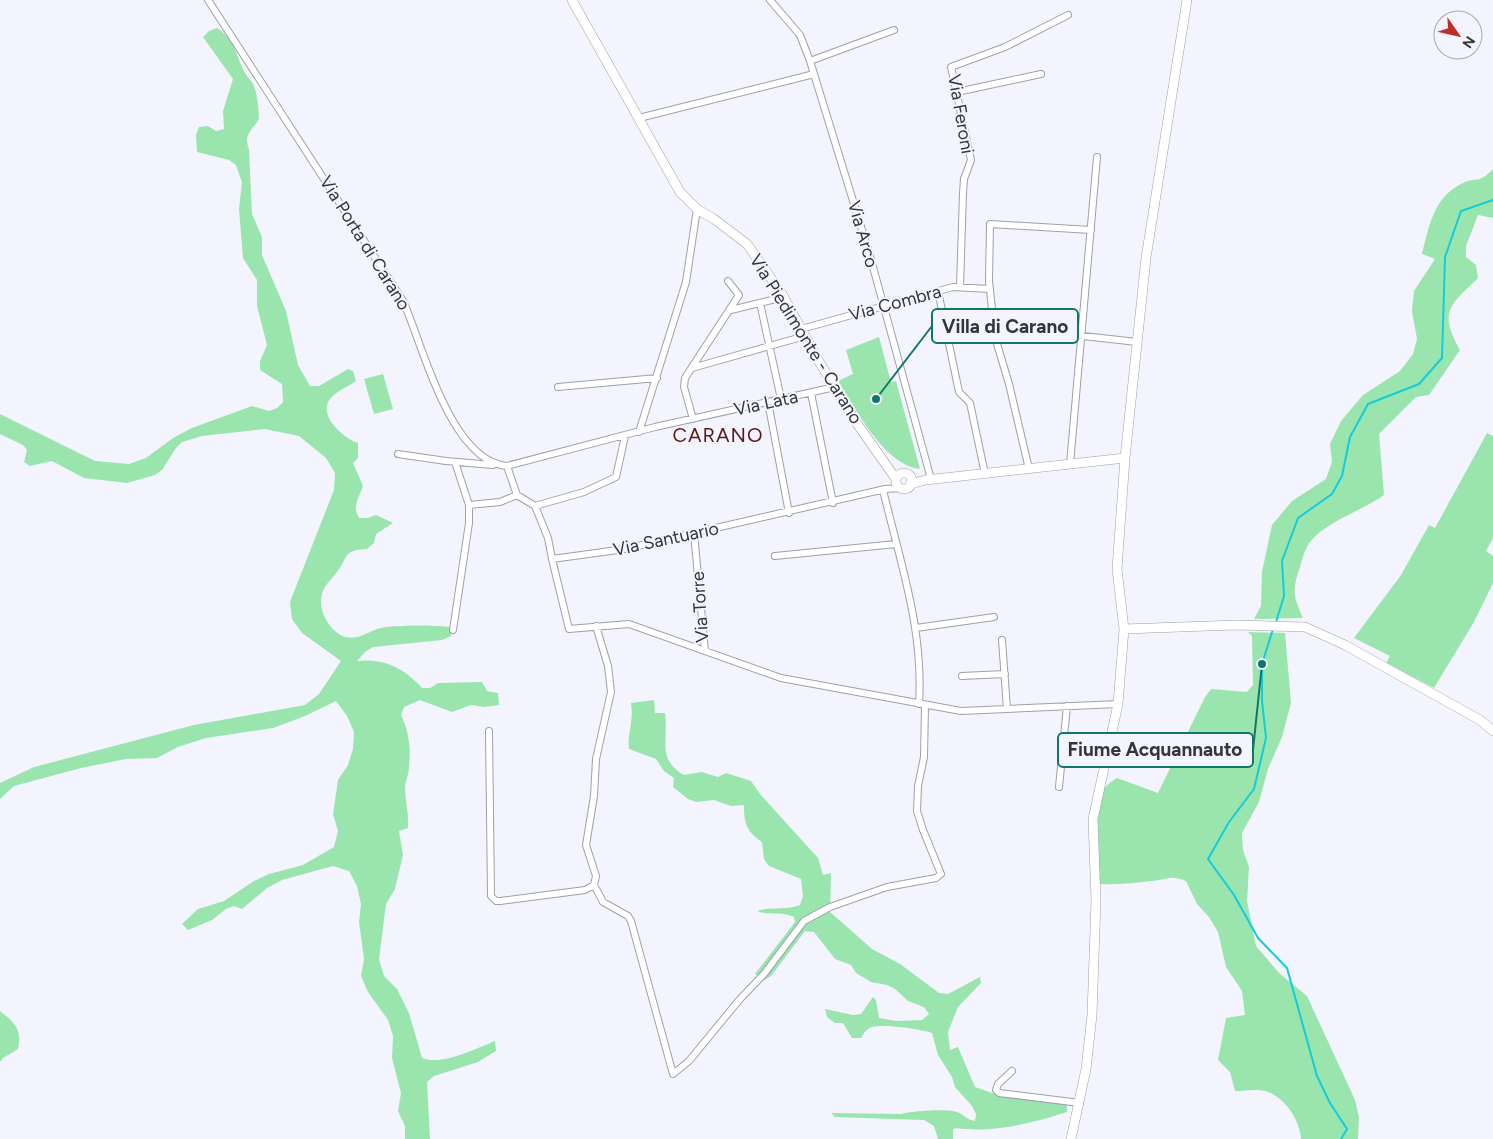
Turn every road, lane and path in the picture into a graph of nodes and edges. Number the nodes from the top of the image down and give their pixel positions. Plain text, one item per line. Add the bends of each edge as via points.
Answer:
1 (208, 0) edge
2 (572, 0) edge
3 (770, 0) edge
4 (1187, 0) edge
5 (1068, 15) dead end
6 (894, 30) dead end
7 (810, 61) junction
8 (814, 74) junction
9 (1041, 74) dead end
10 (956, 92) junction
11 (639, 118) junction
12 (1097, 157) dead end
13 (697, 209) junction
14 (1091, 230) junction
15 (728, 281) dead end
16 (960, 287) junction
17 (990, 289) junction
18 (938, 291) junction
19 (784, 298) junction
20 (760, 303) junction
21 (882, 307) junction
22 (731, 310) junction
23 (994, 326) junction
24 (803, 333) junction
25 (1081, 337) junction
26 (1137, 342) junction
27 (769, 346) junction
28 (692, 368) junction
29 (657, 378) junction
30 (558, 387) dead end
31 (835, 387) junction
32 (811, 393) junction
33 (782, 399) junction
34 (768, 402) junction
35 (693, 419) junction
36 (639, 432) junction
37 (625, 436) junction
38 (398, 454) dead end
39 (1125, 458) junction
40 (455, 462) junction
41 (1070, 464) junction
42 (497, 465) junction
43 (507, 466) junction
44 (1029, 469) junction
45 (985, 474) junction
46 (928, 480) junction
47 (903, 481) junction
48 (884, 490) junction
49 (517, 495) junction
50 (833, 503) junction
51 (469, 505) junction
52 (535, 506) junction
53 (788, 512) junction
54 (694, 534) junction
55 (896, 544) junction
56 (775, 556) dead end
57 (552, 559) junction
58 (994, 618) dead end
59 (596, 626) junction
60 (916, 628) junction
61 (1124, 629) junction
62 (453, 630) dead end
63 (1002, 640) dead end
64 (705, 651) junction
65 (1005, 674) junction
66 (962, 676) dead end
67 (1118, 704) junction
68 (922, 705) junction
69 (1067, 706) junction
70 (1007, 709) junction
71 (489, 731) dead end
72 (1493, 731) edge
73 (1059, 787) dead end
74 (594, 885) junction
75 (1012, 1071) dead end
76 (1080, 1103) junction
77 (1072, 1139) edge

1 - 42 street, Via Porta di Carano via 403,301 441,403 458,430 488,461
2 - 11 street, Via Piedimonte - Carano
3 - 7 street, Via Arco via 800,35
4 - 26 street via 1146,258
5 - 10 street, Via Feroni via 1012,44 951,67
6 - 7 street
7 - 8 street, Via Arco
8 - 11 street
8 - 21 street, Via Arco via 870,256
9 - 10 street
10 - 16 street, Via Feroni via 971,160 964,179
11 - 13 street, Via Piedimonte - Carano via 680,192
12 - 14 street
13 - 19 street, Via Piedimonte - Carano via 747,244
13 - 29 street via 686,282
14 - 17 street via 990,224
14 - 25 street
15 - 22 street via 739,295
16 - 17 street, Via Combra
16 - 18 street, Via Combra
17 - 23 street
18 - 21 street, Via Combra
18 - 45 street via 959,392 970,403
19 - 20 street
19 - 24 street, Via Piedimonte - Carano
20 - 22 street
20 - 27 street
21 - 24 street, Via Combra
21 - 46 street, Via Arco
22 - 28 street
23 - 25 street
23 - 44 street
24 - 27 street, Via Combra
24 - 31 street, Via Piedimonte - Carano
25 - 26 street
25 - 41 street
26 - 39 street
27 - 28 street, Via Combra
27 - 33 street
28 - 35 street via 685,378 684,387
29 - 30 street
29 - 36 street
31 - 32 street, Via Lata
31 - 47 street, Via Piedimonte - Carano via 858,425
32 - 33 street, Via Lata
32 - 50 street
33 - 34 street, Via Lata
34 - 35 street, Via Lata
34 - 53 street
35 - 36 street, Via Lata
36 - 37 street
37 - 43 street
37 - 52 street via 616,476 584,492
38 - 40 street
39 - 41 street
39 - 61 street via 1117,569
40 - 42 street
40 - 51 street
41 - 44 street
42 - 43 street
43 - 49 street
44 - 45 street
45 - 46 street
46 - 47 street
47 - 48 street, Via Santuario
48 - 50 street, Via Santuario
48 - 55 street
49 - 51 street via 500,502
49 - 52 street
50 - 53 street, Via Santuario
51 - 62 street
52 - 57 street via 548,538
53 - 54 street, Via Santuario
54 - 57 street, Via Santuario via 625,549
54 - 64 street, Via Torre
55 - 56 street
55 - 60 street
57 - 59 street, Via Torre via 569,629
58 - 60 street
59 - 64 street, Via Torre via 629,624
59 - 74 street via 608,666 611,692 596,758 586,845 596,876
60 - 68 street
61 - 67 street
61 - 72 street via 1236,625 1305,627 1362,654 1480,720
63 - 65 street
64 - 68 street via 781,678
65 - 66 street
65 - 70 street
67 - 69 street
67 - 76 street via 1092,819 1096,900 1092,1015
68 - 70 street via 961,711
68 - 74 street via 924,757 917,811 941,874 936,878 879,890 830,907 804,921 764,974 689,1062 674,1074 632,920 603,902
69 - 70 street
69 - 73 street
71 - 74 street via 493,899 585,890
75 - 76 street via 998,1084 996,1090 999,1093
76 - 77 street

